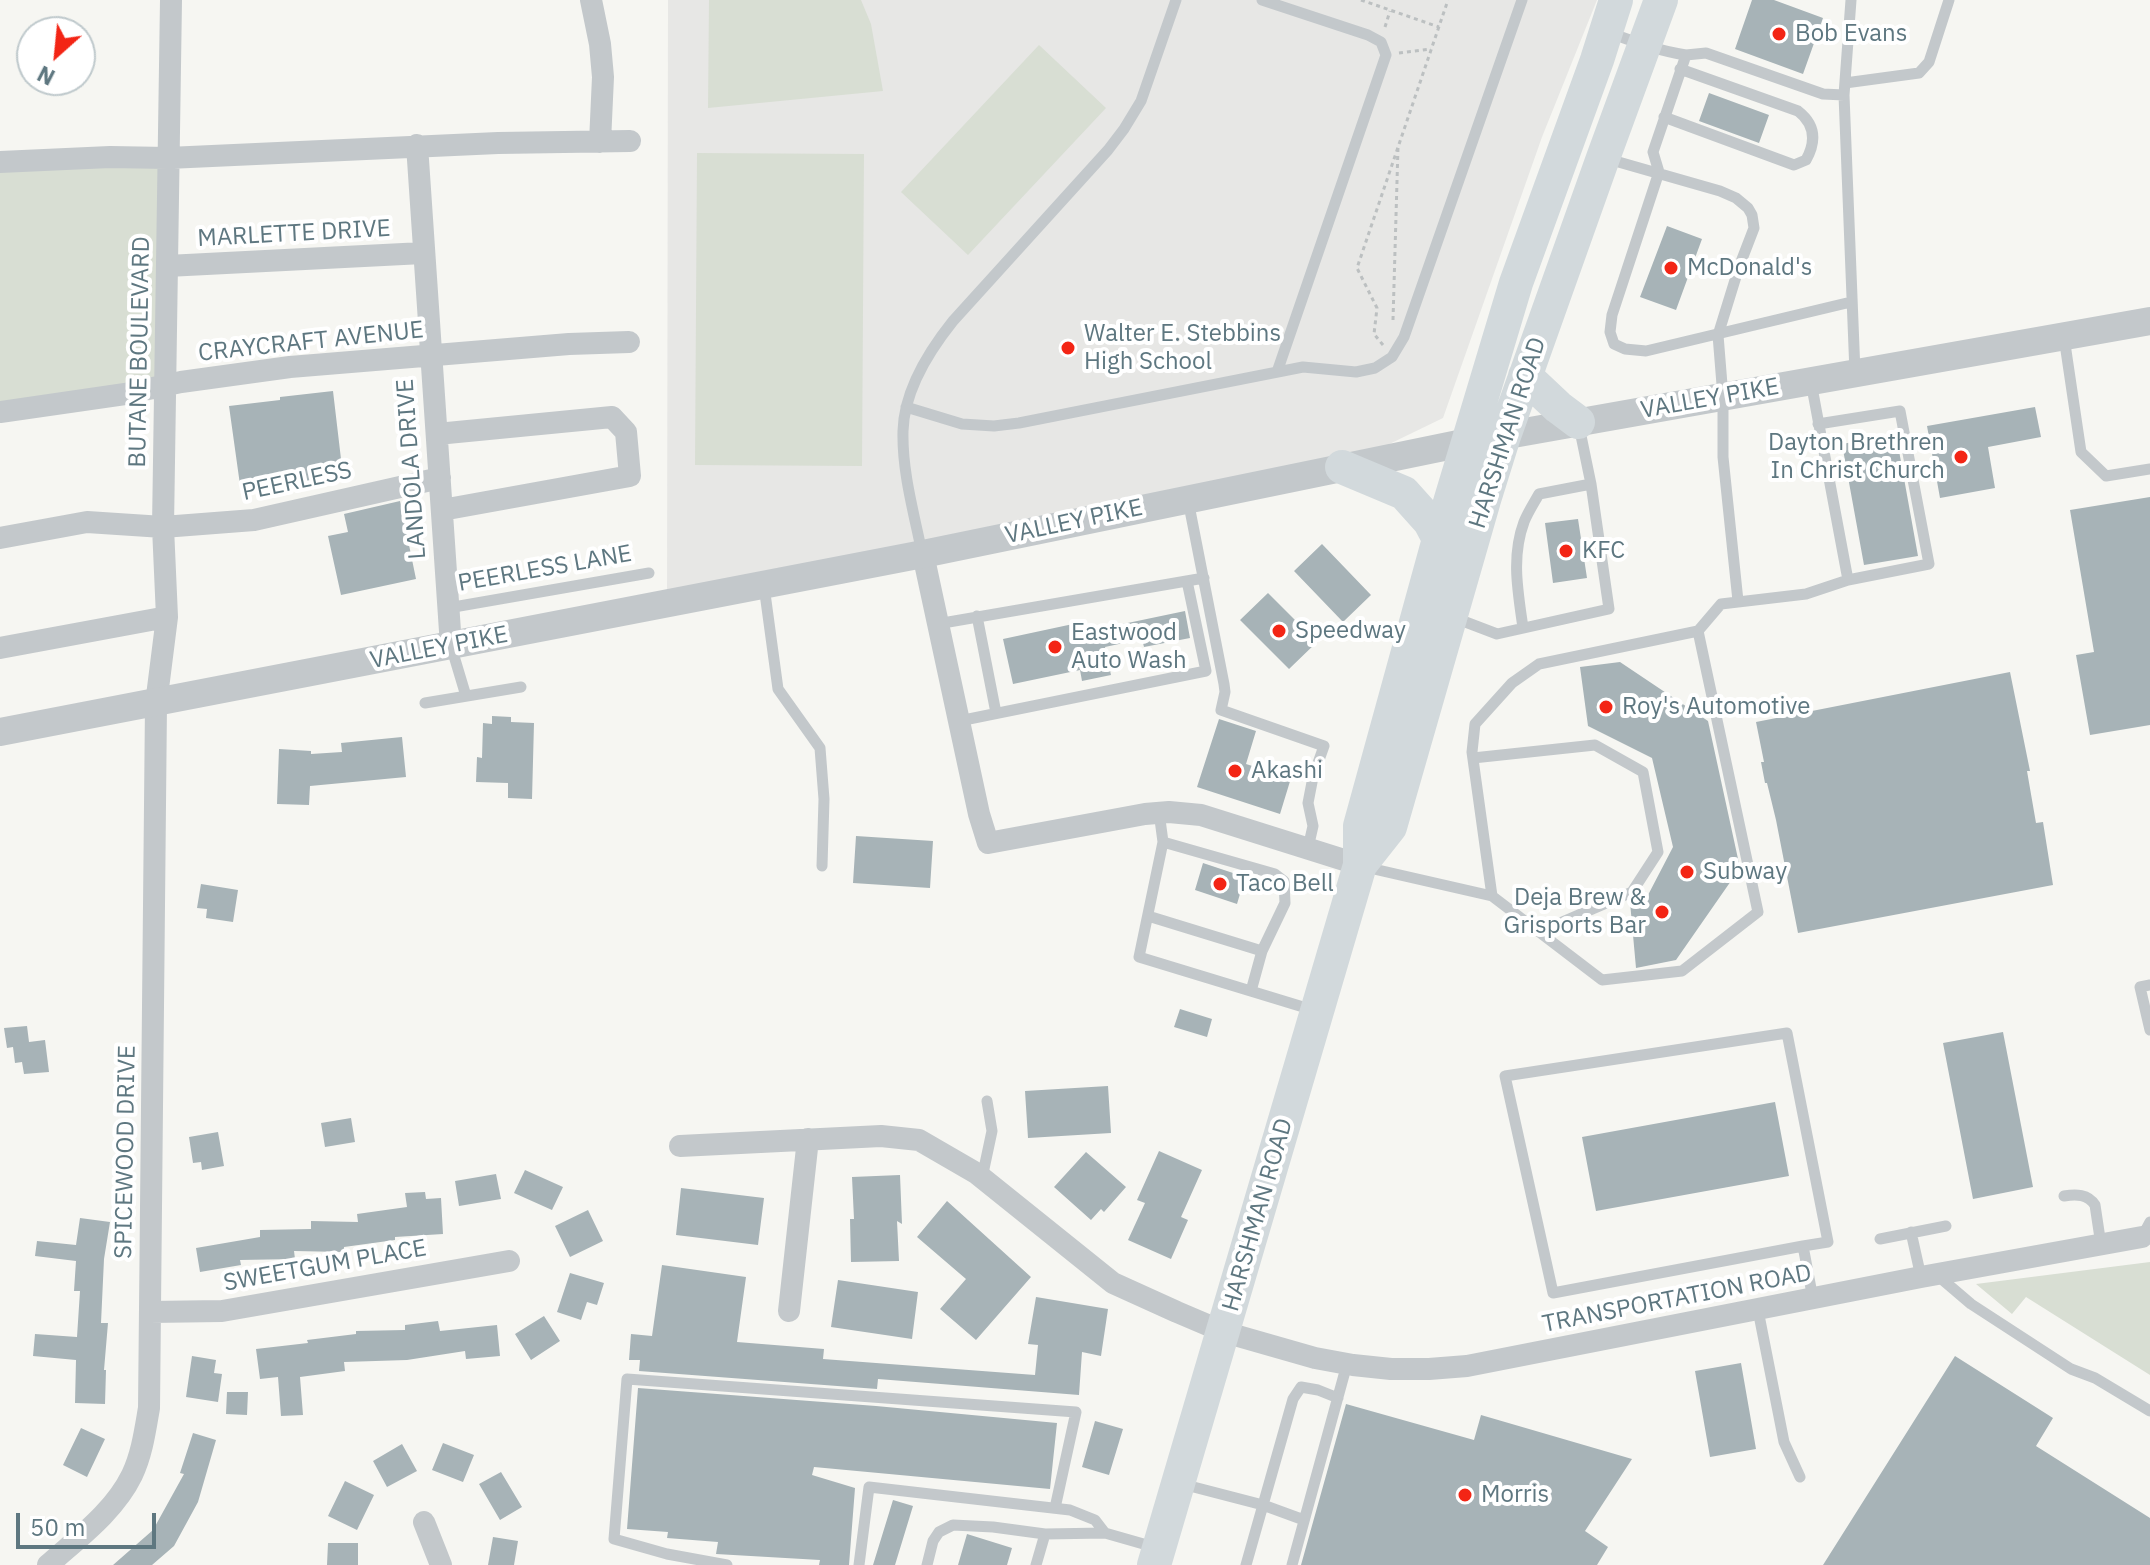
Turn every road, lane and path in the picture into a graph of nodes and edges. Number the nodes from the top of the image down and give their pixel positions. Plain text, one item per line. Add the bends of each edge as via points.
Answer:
1 (171, 0) edge
2 (591, 0) edge
3 (1176, 0) edge
4 (1262, 0) edge
5 (1361, 0) edge
6 (1448, 0) edge
7 (1522, 0) edge
8 (1661, 0) edge
9 (1851, 0) edge
10 (1949, 0) edge
11 (1611, 16) edge
12 (1439, 27) junction
13 (1646, 46) junction
14 (1431, 49) junction
15 (1386, 55) junction
16 (1686, 55) junction
17 (1680, 69) junction
18 (1844, 89) junction
19 (1664, 117) junction
20 (630, 141) dead end
21 (600, 142) junction
22 (417, 145) junction
23 (1398, 147) junction
24 (168, 158) junction
25 (1603, 158) junction
26 (0, 162) edge
27 (1659, 172) junction
28 (423, 253) junction
29 (167, 266) junction
30 (1851, 302) junction
31 (2150, 321) edge
32 (1718, 335) junction
33 (2064, 337) junction
34 (629, 342) dead end
35 (430, 356) junction
36 (1392, 357) junction
37 (1277, 372) junction
38 (1855, 374) junction
39 (1525, 376) junction
40 (1811, 381) junction
41 (166, 386) junction
42 (1723, 397) junction
43 (906, 407) junction
44 (0, 412) edge
45 (1578, 422) junction
46 (1818, 424) junction
47 (437, 434) junction
48 (1504, 436) junction
49 (1468, 442) junction
50 (1342, 467) junction
51 (2150, 469) edge
52 (440, 478) junction
53 (1591, 484) junction
54 (1188, 499) junction
55 (442, 510) junction
56 (163, 527) junction
57 (0, 538) edge
58 (1439, 539) junction
59 (923, 554) junction
60 (649, 573) dead end
61 (1204, 578) junction
62 (1848, 580) junction
63 (1187, 581) junction
64 (764, 585) junction
65 (1738, 601) junction
66 (448, 608) junction
67 (977, 616) junction
68 (167, 617) junction
69 (1450, 617) junction
70 (937, 624) junction
71 (1523, 628) junction
72 (1698, 631) junction
73 (451, 646) junction
74 (0, 648) edge
75 (521, 687) dead end
76 (466, 696) junction
77 (425, 703) dead end
78 (156, 704) junction
79 (996, 713) junction
80 (959, 721) junction
81 (0, 732) edge
82 (1473, 758) junction
83 (1159, 812) junction
84 (1163, 842) junction
85 (1308, 848) junction
86 (1360, 865) junction
87 (822, 866) dead end
88 (1492, 896) junction
89 (1148, 916) junction
90 (1539, 932) junction
91 (1262, 951) junction
92 (2150, 985) edge
93 (1251, 991) junction
94 (1317, 1011) junction
95 (2150, 1030) edge
96 (987, 1101) dead end
97 (808, 1139) junction
98 (680, 1146) dead end
99 (982, 1178) junction
100 (2064, 1196) dead end
101 (1946, 1226) dead end
102 (2146, 1230) edge
103 (1911, 1232) junction
104 (1880, 1239) dead end
105 (2101, 1245) junction
106 (1803, 1246) junction
107 (509, 1261) dead end
108 (1929, 1276) junction
109 (1813, 1299) junction
110 (1758, 1310) junction
111 (789, 1311) dead end
112 (150, 1312) junction
113 (1224, 1332) junction
114 (1347, 1364) junction
115 (1338, 1398) junction
116 (2150, 1411) edge
117 (1800, 1477) dead end
118 (1178, 1482) junction
119 (1263, 1505) junction
120 (1055, 1508) junction
121 (1304, 1520) junction
122 (424, 1522) dead end
123 (1105, 1533) junction
124 (1045, 1534) junction
125 (1156, 1557) edge
126 (48, 1565) edge
127 (441, 1565) edge
128 (727, 1565) edge
129 (859, 1565) edge
130 (927, 1565) edge
131 (1036, 1565) edge
132 (1246, 1565) edge
133 (1292, 1565) edge

1 - 24 street, BUTANE BOULEVARD
2 - 21 street via 603,77
3 - 43 lane via 1141,101 1124,129 935,343
4 - 15 lane via 1368,35 1381,42
5 - 12 path
6 - 12 path
7 - 36 lane via 1404,337
8 - 13 main road, HARSHMAN ROAD
9 - 18 lane
10 - 18 lane via 1929,62 1919,73
11 - 13 lane
11 - 49 main road, HARSHMAN ROAD via 1516,283
12 - 14 path
13 - 16 lane
13 - 25 main road, HARSHMAN ROAD
14 - 15 path
14 - 23 path
15 - 37 lane
16 - 17 lane
16 - 18 lane via 1706,53 1823,94
17 - 19 lane
17 - 19 lane via 1798,111 1811,124 1812,146 1806,160 1794,165
18 - 30 lane
19 - 27 lane via 1653,152
20 - 21 street
21 - 22 street
22 - 24 street
22 - 28 street, LANDOLA DRIVE
23 - 36 path
23 - 36 path via 1357,268 1377,308 1374,334
24 - 26 street
24 - 29 street, BUTANE BOULEVARD
25 - 27 lane
25 - 39 main road, HARSHMAN ROAD
27 - 32 lane via 1736,198 1752,215 1754,228
27 - 32 lane via 1612,315 1614,344 1646,351
28 - 29 street, MARLETTE DRIVE
28 - 35 street, LANDOLA DRIVE
29 - 41 street, BUTANE BOULEVARD
30 - 32 lane
30 - 38 lane
31 - 33 street, VALLEY PIKE
32 - 42 lane
33 - 38 street, VALLEY PIKE
33 - 51 lane via 2081,452 2106,476
34 - 35 street, CRAYCRAFT AVENUE
35 - 41 street, CRAYCRAFT AVENUE via 290,367
35 - 47 street, LANDOLA DRIVE
36 - 37 lane via 1356,372 1303,367
37 - 43 lane via 994,426 962,424
38 - 40 street, VALLEY PIKE
39 - 45 main road
39 - 48 main road, HARSHMAN ROAD
40 - 42 street, VALLEY PIKE
40 - 46 lane
41 - 44 street, CRAYCRAFT AVENUE
41 - 56 street, BUTANE BOULEVARD
42 - 45 street, VALLEY PIKE
42 - 65 lane via 1723,457
43 - 59 lane via 904,456
45 - 48 street, VALLEY PIKE
45 - 53 lane
46 - 62 lane
46 - 62 lane via 1900,411 1903,426 1929,564
47 - 52 street, LANDOLA DRIVE
47 - 55 street via 612,417 626,432 630,476
48 - 49 street, VALLEY PIKE
48 - 69 main road, HARSHMAN ROAD
49 - 50 street, VALLEY PIKE
49 - 58 main road, HARSHMAN ROAD
50 - 54 street, VALLEY PIKE
50 - 58 main road via 1404,493
52 - 55 street, LANDOLA DRIVE
52 - 56 street, PEERLESS via 254,520
53 - 71 lane via 1539,494 1524,521 1515,554
53 - 71 lane via 1609,609
54 - 59 street, VALLEY PIKE
54 - 61 lane
55 - 66 street, LANDOLA DRIVE
56 - 57 street, PEERLESS via 87,522
56 - 68 street, BUTANE BOULEVARD
58 - 86 main road, HARSHMAN ROAD via 1360,826
59 - 64 street, VALLEY PIKE
59 - 70 street
60 - 66 lane, PEERLESS LANE
61 - 63 lane
61 - 85 lane via 1225,692 1221,710 1324,746 1308,803 1313,826
62 - 65 lane via 1806,594
63 - 67 lane
63 - 79 lane via 1206,671
64 - 73 street, VALLEY PIKE
64 - 87 lane via 778,689 820,748
65 - 72 lane via 1721,604
66 - 73 street, LANDOLA DRIVE
67 - 70 lane
67 - 79 lane
68 - 74 street
68 - 78 street, BUTANE BOULEVARD
69 - 71 lane via 1497,634
69 - 86 main road, HARSHMAN ROAD via 1390,827
70 - 80 street
72 - 82 lane via 1539,664 1512,683 1475,724
72 - 90 lane via 1758,912 1682,971 1602,980
73 - 76 lane
73 - 78 street, VALLEY PIKE
75 - 76 lane
76 - 77 lane
78 - 81 street, VALLEY PIKE
78 - 112 street, SPICEWOOD DRIVE
79 - 80 lane
80 - 83 street via 988,843
82 - 88 lane
82 - 90 lane via 1595,745 1643,772 1658,852 1632,892
83 - 84 lane
83 - 85 street via 1201,815
84 - 89 lane
84 - 91 lane via 1284,881 1285,903
85 - 86 street
86 - 88 lane
86 - 94 main road, HARSHMAN ROAD
88 - 90 lane
89 - 91 lane
89 - 93 lane via 1139,957
91 - 93 lane
92 - 95 lane via 2140,987
93 - 94 lane
94 - 113 main road, HARSHMAN ROAD
96 - 99 lane via 992,1131
97 - 98 street, TRANSPORTATION ROAD
97 - 99 street, TRANSPORTATION ROAD via 919,1140
97 - 111 street
99 - 113 street, TRANSPORTATION ROAD via 1113,1283
100 - 105 lane via 2092,1200
101 - 103 lane
102 - 105 street, TRANSPORTATION ROAD
103 - 104 lane
103 - 108 lane
105 - 108 street, TRANSPORTATION ROAD
106 - 106 lane via 1828,1242 1787,1033 1505,1076 1553,1293
106 - 109 lane
107 - 112 street, SWEETGUM PLACE via 222,1311
108 - 109 street, TRANSPORTATION ROAD
108 - 116 lane via 2071,1369
109 - 110 street, TRANSPORTATION ROAD
110 - 114 street, TRANSPORTATION ROAD via 1467,1366 1391,1369
110 - 117 lane via 1784,1442
112 - 126 street, SPICEWOOD DRIVE via 149,1408 133,1474 107,1511
113 - 114 street, TRANSPORTATION ROAD
113 - 118 main road, HARSHMAN ROAD
114 - 115 lane
115 - 119 lane via 1301,1387
115 - 121 lane
118 - 119 lane
118 - 125 main road, HARSHMAN ROAD
119 - 121 lane
119 - 132 lane
120 - 123 lane via 1095,1520
120 - 128 lane via 1076,1412 627,1379 614,1539
120 - 129 lane via 869,1487
121 - 133 lane
122 - 127 street
123 - 124 lane
123 - 125 lane
124 - 130 lane via 953,1525 933,1541
124 - 131 lane

